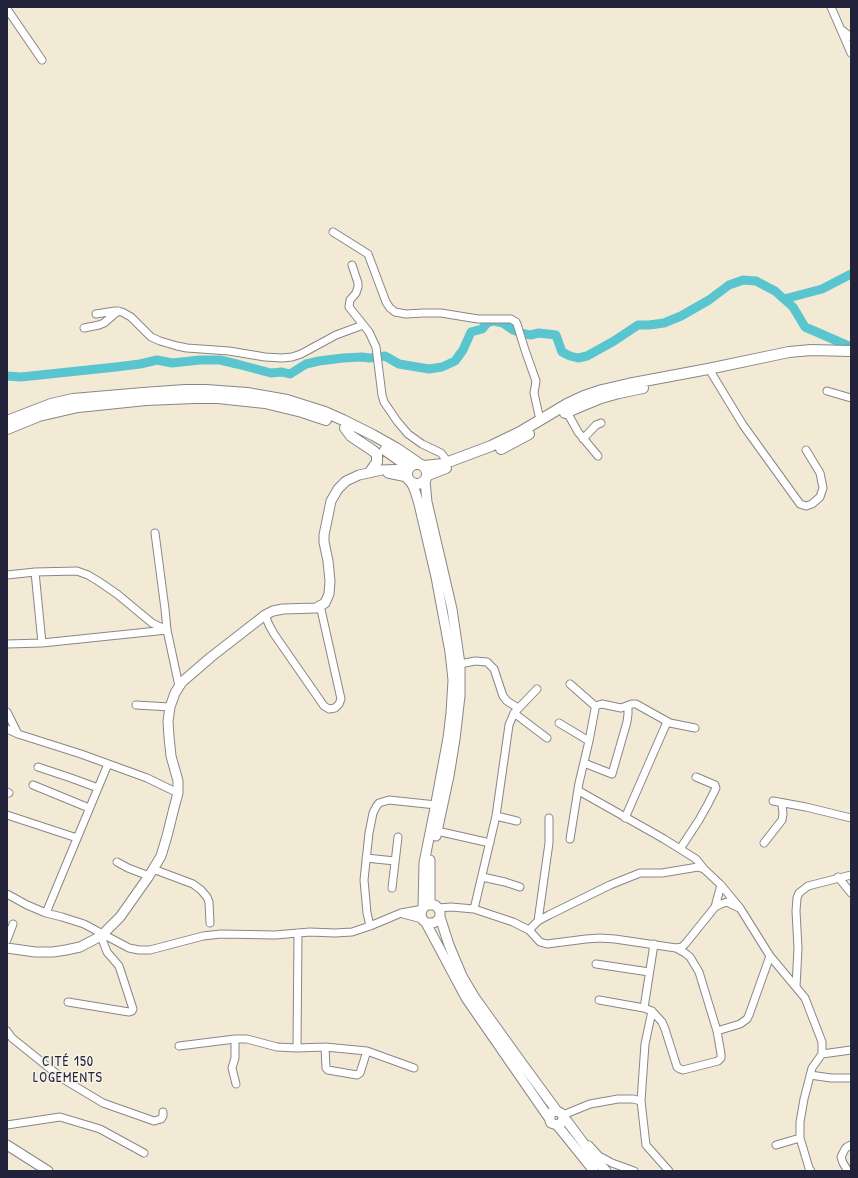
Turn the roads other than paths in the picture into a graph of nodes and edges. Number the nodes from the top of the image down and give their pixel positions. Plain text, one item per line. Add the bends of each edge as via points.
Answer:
1 (831, 7) edge
2 (7, 9) edge
3 (840, 28) junction
4 (851, 37) edge
5 (851, 53) edge
6 (42, 60) dead end
7 (333, 232) dead end
8 (352, 265) dead end
9 (118, 311) junction
10 (96, 314) dead end
11 (363, 325) junction
12 (84, 328) dead end
13 (851, 351) edge
14 (851, 357) edge
15 (712, 374) junction
16 (827, 391) dead end
17 (851, 398) edge
18 (567, 412) junction
19 (540, 420) junction
20 (7, 421) edge
21 (601, 424) dead end
22 (345, 428) junction
23 (7, 429) edge
24 (583, 439) junction
25 (806, 450) dead end
26 (598, 456) dead end
27 (448, 462) junction
28 (373, 472) junction
29 (416, 473) junction
30 (155, 533) dead end
31 (36, 572) junction
32 (7, 575) edge
33 (320, 605) junction
34 (265, 615) junction
35 (167, 630) junction
36 (42, 643) junction
37 (7, 644) edge
38 (457, 661) junction
39 (570, 684) dead end
40 (179, 686) junction
41 (537, 689) dead end
42 (136, 705) dead end
43 (595, 706) junction
44 (628, 706) junction
45 (170, 707) junction
46 (516, 711) junction
47 (7, 712) edge
48 (667, 722) junction
49 (559, 723) dead end
50 (695, 728) dead end
51 (7, 729) edge
52 (18, 734) junction
53 (547, 738) dead end
54 (589, 741) junction
55 (584, 763) junction
56 (108, 764) junction
57 (38, 768) dead end
58 (696, 777) dead end
59 (33, 785) dead end
60 (98, 788) junction
61 (578, 791) junction
62 (178, 793) junction
63 (773, 801) dead end
64 (782, 804) junction
65 (436, 805) junction
66 (89, 808) junction
67 (7, 815) edge
68 (496, 816) junction
69 (549, 818) dead end
70 (625, 818) junction
71 (851, 818) edge
72 (517, 821) dead end
73 (437, 831) junction
74 (398, 837) dead end
75 (77, 838) junction
76 (570, 839) dead end
77 (490, 843) junction
78 (764, 843) dead end
79 (680, 849) junction
80 (366, 858) junction
81 (395, 861) junction
82 (117, 862) dead end
83 (704, 869) junction
84 (151, 872) junction
85 (851, 875) edge
86 (482, 877) junction
87 (838, 877) junction
88 (721, 885) junction
89 (520, 887) dead end
90 (392, 888) dead end
91 (851, 893) edge
92 (7, 894) edge
93 (715, 907) junction
94 (740, 908) junction
95 (431, 909) junction
96 (474, 909) junction
97 (46, 912) junction
98 (401, 913) junction
99 (424, 921) junction
100 (538, 921) junction
101 (210, 923) dead end
102 (13, 924) dead end
103 (370, 926) junction
104 (529, 930) junction
105 (298, 933) junction
106 (102, 936) junction
107 (7, 940) edge
108 (654, 944) junction
109 (7, 948) edge
110 (676, 948) junction
111 (770, 956) junction
112 (596, 964) dead end
113 (649, 972) junction
114 (796, 987) junction
115 (599, 1000) dead end
116 (68, 1002) dead end
117 (644, 1008) junction
118 (652, 1011) junction
119 (7, 1030) edge
120 (717, 1031) junction
121 (236, 1039) junction
122 (179, 1046) dead end
123 (325, 1047) junction
124 (297, 1048) junction
125 (851, 1050) edge
126 (367, 1051) junction
127 (822, 1054) junction
128 (414, 1068) dead end
129 (810, 1075) junction
130 (851, 1078) edge
131 (236, 1084) dead end
132 (641, 1101) junction
133 (163, 1112) dead end
134 (562, 1115) junction
135 (549, 1118) junction
136 (7, 1125) edge
137 (556, 1125) junction
138 (800, 1138) junction
139 (7, 1144) edge
140 (851, 1145) edge
141 (776, 1146) dead end
142 (144, 1153) dead end
143 (48, 1171) edge
144 (594, 1171) edge
145 (606, 1171) edge
146 (634, 1171) edge
147 (669, 1171) edge
148 (811, 1171) edge
149 (848, 1171) edge

1 - 3 street
2 - 6 street
3 - 4 street
3 - 5 street
7 - 19 street via 368,254 388,305 395,312 441,313 478,319 511,319 516,322 536,381 534,393
8 - 11 street via 358,287 348,306
9 - 10 street
9 - 11 street via 131,317 147,334 160,341 187,348 273,358 297,356 336,335
9 - 12 street via 104,323
11 - 27 street via 376,347 386,406 408,434 438,452
13 - 19 highway via 789,352 628,384 584,396
14 - 15 highway via 806,356
15 - 18 highway via 619,392
15 - 25 street via 747,431 800,504 806,506 820,497 823,488 818,470
16 - 17 street
18 - 24 street
18 - 29 highway via 517,441 486,455 439,470
19 - 27 highway via 491,446
20 - 29 highway via 51,404 73,399 185,390 233,391 287,400 343,420 373,435
21 - 24 street via 596,425
22 - 23 highway via 302,412 265,404 218,398 194,398 78,407 39,416
22 - 28 highway via 351,436 377,454
22 - 29 highway via 372,441
24 - 26 street
27 - 29 highway
28 - 29 main road via 389,469
28 - 33 main road via 346,481 331,501 324,535 330,581 329,594 325,603
29 - 38 main road via 427,502 452,609
29 - 38 main road via 415,491
30 - 35 street
31 - 32 street
31 - 35 street via 76,571 88,575 117,594 152,623
31 - 36 street
33 - 34 main road via 316,608 283,609
33 - 34 street via 341,699 335,708 329,709 324,706 274,634
34 - 40 main road
35 - 36 street
35 - 40 street
36 - 37 street
38 - 46 street via 487,662 494,669 503,696
38 - 65 main road
38 - 73 main road via 460,696 455,739
39 - 43 street
40 - 45 main road
41 - 46 street
42 - 45 street
43 - 44 street
43 - 54 street
44 - 48 street via 636,704
44 - 55 street via 627,722 612,774
45 - 62 main road via 169,738
46 - 53 street
46 - 68 street via 509,725
47 - 52 street
48 - 50 street
48 - 70 street
49 - 54 street
51 - 52 street
52 - 56 street
54 - 55 street
55 - 61 street
56 - 60 street
56 - 62 street
57 - 60 street
58 - 79 street via 715,785 716,788
59 - 66 street
60 - 66 street
61 - 70 street
61 - 76 street
62 - 84 main road via 165,843
63 - 64 street
64 - 71 street
64 - 78 street via 782,820
65 - 80 street via 389,800 379,803 373,813
65 - 95 main road via 424,863
66 - 75 street
67 - 75 street
68 - 72 street
68 - 77 street
69 - 100 street via 549,843
70 - 79 street
73 - 77 street
73 - 95 main road via 430,861
74 - 81 street
75 - 97 street
77 - 86 street
79 - 83 street via 696,859
80 - 81 street
80 - 103 street via 364,880
81 - 90 street
82 - 84 street via 128,868
83 - 88 street
83 - 100 street via 698,867 662,873 640,873
84 - 101 street via 193,884 201,890 209,902
84 - 106 main road via 124,912
85 - 87 street
86 - 89 street
86 - 96 street
87 - 91 street
87 - 114 street via 808,886 797,898
88 - 93 street
88 - 94 street
92 - 97 street via 27,906
93 - 94 street via 727,902
93 - 110 street via 686,943
94 - 111 street
95 - 96 street
95 - 98 street
95 - 99 main road via 421,913
95 - 99 main road via 437,921
95 - 134 main road via 462,976 521,1062
96 - 104 street
97 - 106 street via 84,924
98 - 99 street
98 - 103 street
99 - 135 main road via 466,998
100 - 104 street
102 - 107 street
103 - 105 street via 352,932
104 - 108 street via 540,942 547,944 600,938
105 - 106 street via 203,936 150,950 129,948
105 - 124 street
106 - 109 main road via 80,947 66,950 34,952
106 - 116 street via 107,952 119,966 132,1011
108 - 110 street
108 - 113 street
110 - 120 street via 690,957 699,972
111 - 114 street
111 - 120 street via 750,1015 740,1024
112 - 113 street
113 - 117 street
114 - 127 street via 805,998 822,1042
115 - 117 street
117 - 118 street
118 - 120 street via 662,1022 678,1067 683,1070 718,1061 721,1054
118 - 132 street via 645,1044
119 - 133 street via 12,1038 63,1079 103,1103 154,1121 161,1119
121 - 122 street
121 - 124 street
121 - 131 street via 232,1068
123 - 124 street
123 - 126 street
123 - 126 street via 328,1070 357,1075
125 - 127 street
126 - 128 street
127 - 129 street
129 - 130 street
129 - 138 street via 800,1122
132 - 134 street via 618,1099 590,1104
132 - 147 street via 646,1145
134 - 135 main road via 552,1112
134 - 137 main road via 562,1123
134 - 145 main road
134 - 146 street via 600,1156
135 - 137 main road via 551,1123
136 - 142 street via 60,1118 100,1129
137 - 144 main road
138 - 141 street
138 - 148 street
139 - 143 main road
140 - 149 street via 845,1149 842,1157 842,1163

